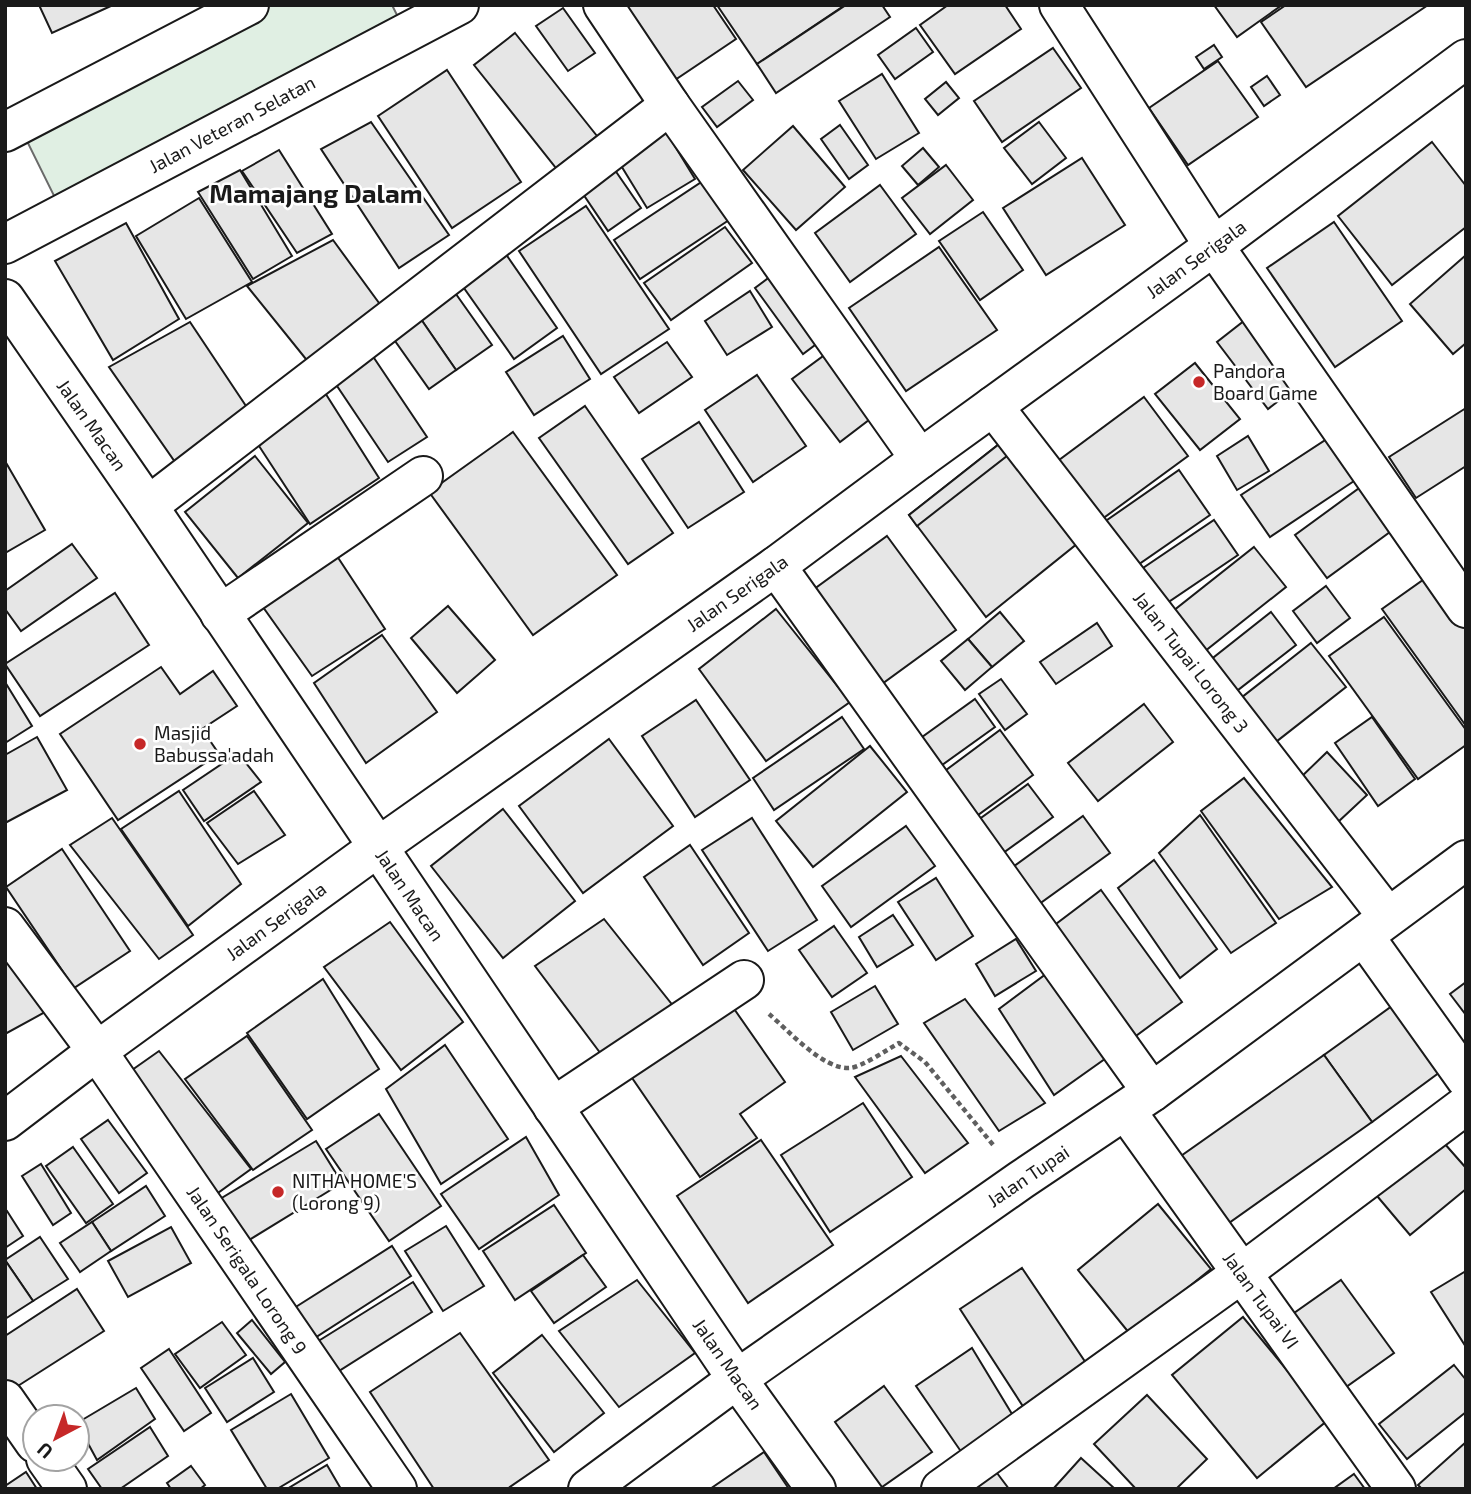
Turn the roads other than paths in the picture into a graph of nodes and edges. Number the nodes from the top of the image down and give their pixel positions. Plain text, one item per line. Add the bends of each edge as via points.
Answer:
1 (249, 5) edge
2 (459, 5) edge
3 (603, 5) edge
4 (1059, 5) edge
5 (420, 14) edge
6 (1466, 59) edge
7 (670, 105) junction
8 (5, 132) edge
9 (5, 244) edge
10 (1214, 246) junction
11 (5, 299) edge
12 (993, 406) junction
13 (920, 458) junction
14 (423, 476) dead end
15 (148, 506) junction
16 (776, 566) junction
17 (1466, 608) edge
18 (220, 614) junction
19 (378, 847) junction
20 (1466, 860) edge
21 (5, 926) edge
22 (1376, 926) junction
23 (744, 980) road end
24 (97, 1051) junction
25 (1466, 1079) edge
26 (1139, 1102) junction
27 (1466, 1105) edge
28 (552, 1107) junction
29 (5, 1121) edge
30 (1242, 1273) junction
31 (737, 1379) junction
32 (5, 1400) edge
33 (21, 1423) edge
34 (56, 1473) edge
35 (67, 1489) edge
36 (397, 1489) edge
37 (588, 1489) edge
38 (816, 1489) edge
39 (942, 1489) edge
40 (1396, 1489) edge

1 - 8 street
2 - 5 street, Jalan Veteran Selatan
3 - 7 street
4 - 10 street
5 - 9 street, Jalan Veteran Selatan
6 - 10 street, Jalan Serigala
7 - 13 street
7 - 15 street
10 - 12 street, Jalan Serigala
10 - 17 street
11 - 15 street, Jalan Macan
12 - 13 street, Jalan Serigala
12 - 22 street, Jalan Tupai Lorong 3
13 - 16 street, Jalan Serigala
14 - 18 street
15 - 18 street, Jalan Macan
16 - 19 street, Jalan Serigala
16 - 26 street, Jalan Tupai VI
18 - 19 street, Jalan Macan
19 - 24 street, Jalan Serigala
19 - 28 street, Jalan Macan
20 - 22 street, Jalan Tupai
21 - 24 street, Jalan Serigala Lorong 9
22 - 25 street, Jalan Tupai Lorong 3
22 - 26 street, Jalan Tupai
23 - 28 street
24 - 29 street, Jalan Serigala
24 - 36 street, Jalan Serigala Lorong 9
26 - 30 street, Jalan Tupai VI
26 - 31 street, Jalan Tupai
27 - 30 street
28 - 31 street, Jalan Macan
30 - 39 street
30 - 40 street, Jalan Tupai VI
31 - 37 street, Jalan Tupai
31 - 38 street, Jalan Macan
32 - 33 street
34 - 35 street

